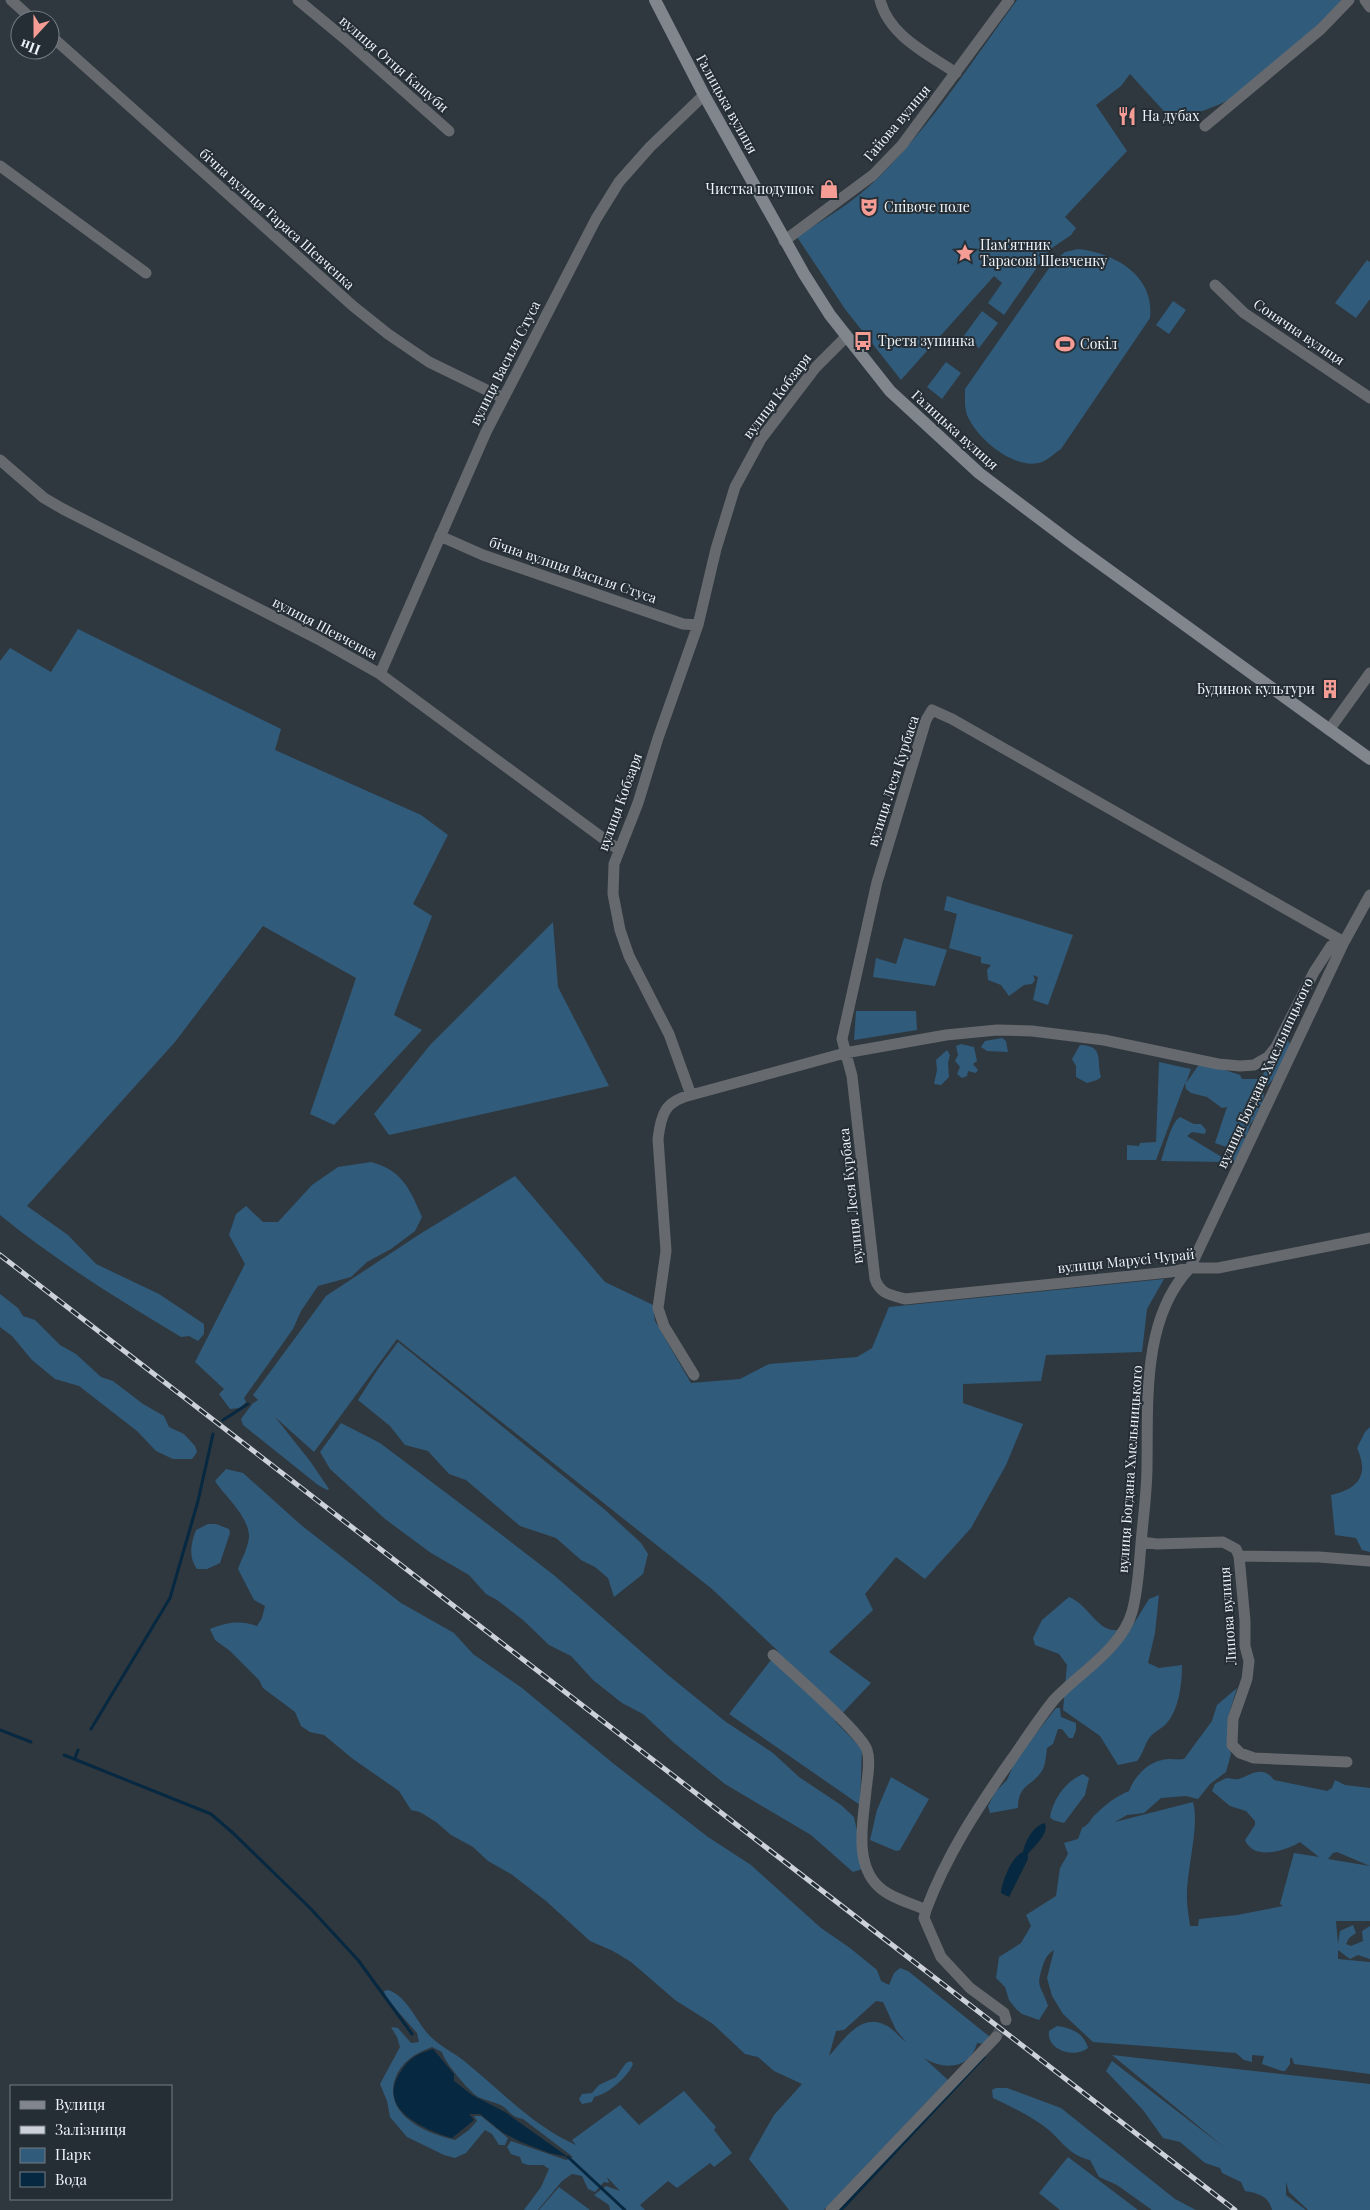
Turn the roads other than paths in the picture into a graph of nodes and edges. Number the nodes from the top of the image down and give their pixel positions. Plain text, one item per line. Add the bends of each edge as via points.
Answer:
1 (11, 0) edge
2 (298, 0) edge
3 (655, 0) edge
4 (880, 0) edge
5 (1009, 0) edge
6 (1349, 0) edge
7 (1365, 0) edge
8 (1370, 7) edge
9 (22, 10) edge
10 (60, 44) edge
11 (956, 73) junction
12 (704, 95) junction
13 (1205, 126) dead end
14 (449, 131) dead end
15 (0, 166) edge
16 (784, 241) junction
17 (146, 273) dead end
18 (1215, 285) dead end
19 (847, 336) junction
20 (504, 398) junction
21 (1370, 398) edge
22 (0, 460) edge
23 (440, 536) junction
24 (698, 625) junction
25 (1370, 673) edge
26 (380, 674) junction
27 (1329, 730) junction
28 (1370, 758) edge
29 (619, 850) junction
30 (1370, 895) edge
31 (1344, 942) junction
32 (845, 1052) junction
33 (691, 1095) junction
34 (1370, 1238) edge
35 (1190, 1268) junction
36 (884, 1293) joint
37 (694, 1375) dead end
38 (1141, 1542) junction
39 (1239, 1556) junction
40 (1370, 1561) edge
41 (773, 1655) dead end
42 (1347, 1762) dead end
43 (926, 1910) junction
44 (1006, 2020) dead end
45 (996, 2037) tunnel mouth
46 (831, 2210) edge

1 - 9 street
2 - 14 street, вулиця Отця Кашуби
3 - 12 street, Галицька вулиця
4 - 11 street via 888,21 903,37
5 - 11 street, Гайова вулиця
6 - 13 street via 1321,29
7 - 8 street
10 - 20 street, бічна вулиця Тараса Шевченка via 388,334 429,362
11 - 16 street, Гайова вулиця via 902,145 873,175
12 - 16 street, Галицька вулиця
12 - 20 street, вулиця Василя Стуса via 619,182 596,219
15 - 17 street
16 - 19 street, Галицька вулиця
18 - 21 street, Сонячна вулиця via 1244,313
19 - 24 street, вулиця Кобзаря via 816,367 761,439 735,487
19 - 27 street, Галицька вулиця via 890,391 979,473
20 - 23 street, вулиця Василя Стуса
22 - 26 street, вулиця Шевченка via 44,498 63,509
23 - 24 street, бічна вулиця Василя Стуса via 483,555 683,624
23 - 26 street, вулиця Василя Стуса
24 - 29 street, вулиця Кобзаря
25 - 27 street
26 - 29 street, вулиця Шевченка
27 - 28 street, Галицька вулиця
29 - 33 street, вулиця Кобзаря via 614,864 613,894 620,930 629,956 669,1034
30 - 31 street, вулиця Богдана Хмельницького
31 - 32 street via 1331,946 1276,1047 1268,1057 1254,1065 1218,1064 1104,1040 1032,1031 955,1034
31 - 32 street, вулиця Леся Курбаса via 961,723 932,710 926,720 877,882 845,1021 842,1039
31 - 35 street, вулиця Богдана Хмельницького
32 - 33 street
32 - 36 street, вулиця Леся Курбаса via 858,1120 875,1279
33 - 37 street via 678,1098 664,1110 660,1125 658,1139 666,1251 658,1308 668,1333
34 - 35 street, вулиця Марусі Чурай via 1218,1268
35 - 36 street, вулиця Марусі Чурай via 905,1299
35 - 38 street, вулиця Богдана Хмельницького via 1178,1280 1167,1300 1156,1340 1149,1380
38 - 39 street via 1223,1542 1236,1549
38 - 43 street, вулиця Богдана Хмельницького via 1132,1613 1124,1628 1096,1664 1054,1700 1021,1746 966,1826
39 - 40 street, Липова вулиця
39 - 42 street, Липова вулиця via 1245,1646 1249,1661 1247,1679 1233,1718 1232,1745 1240,1753 1254,1758
41 - 43 street via 842,1721 866,1749 868,1767 861,1846 869,1869 878,1887
43 - 44 street via 924,1918 941,1956 970,1988 1004,2012
45 - 46 street

